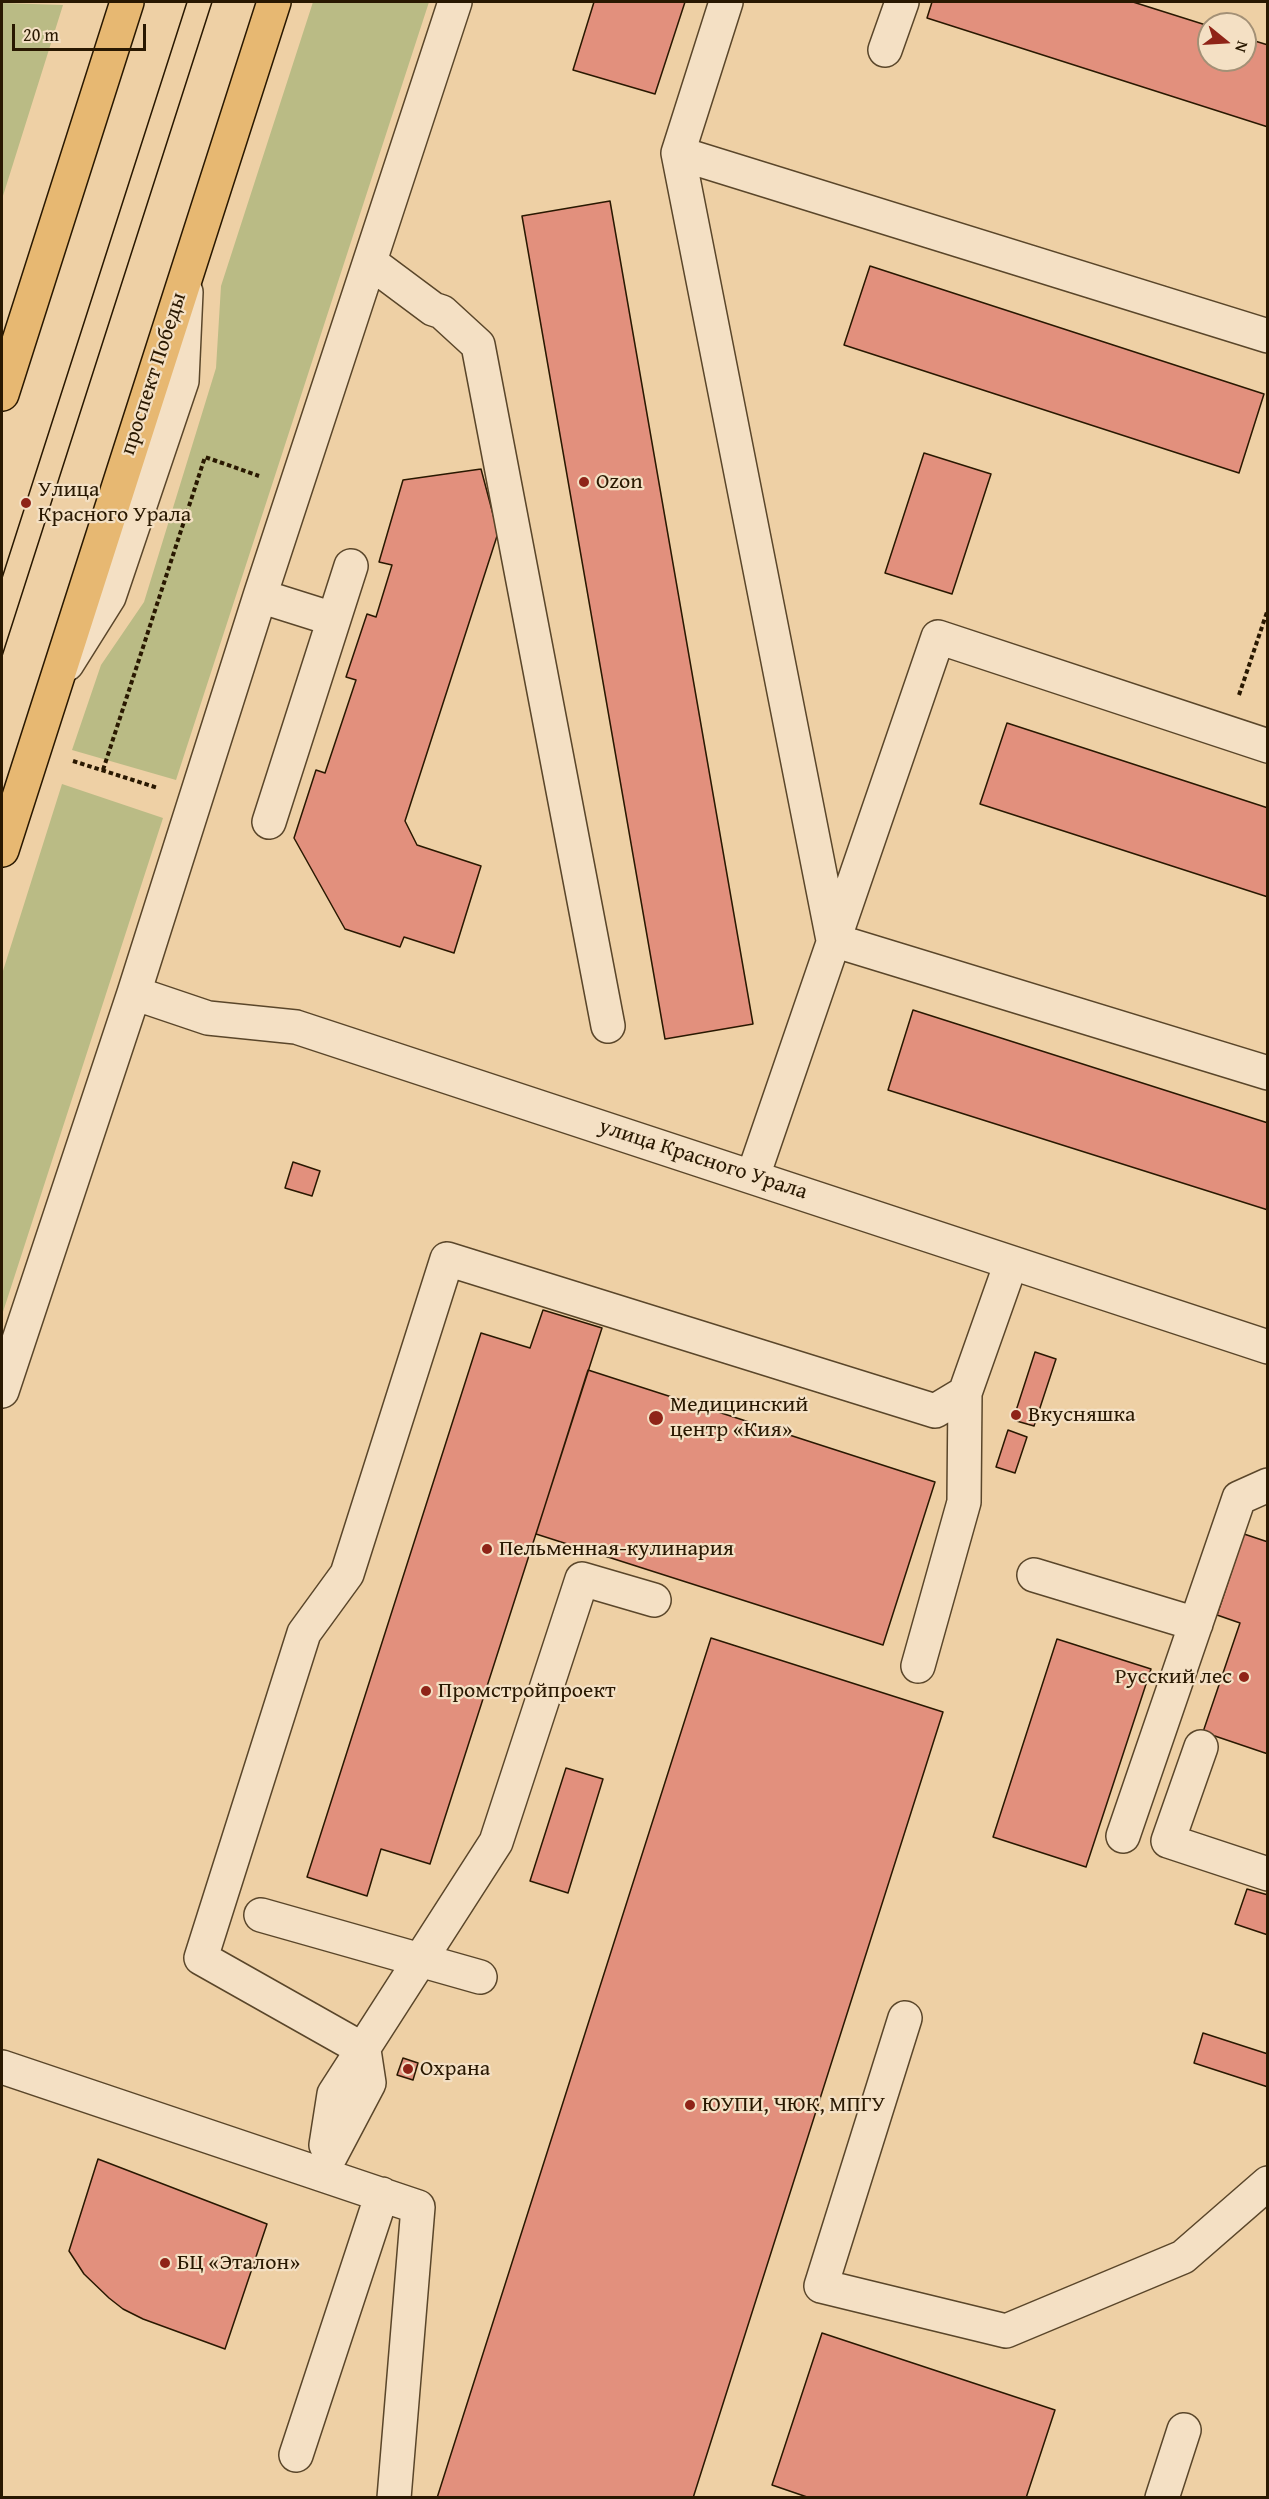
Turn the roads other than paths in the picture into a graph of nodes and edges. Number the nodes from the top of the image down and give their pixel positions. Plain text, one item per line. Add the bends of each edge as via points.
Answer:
1 (127, 2) edge
2 (274, 2) edge
3 (455, 2) edge
4 (726, 2) edge
5 (902, 2) edge
6 (885, 50) dead end
7 (678, 153) junction
8 (370, 262) junction
9 (1268, 336) edge
10 (2, 394) edge
11 (351, 566) dead end
12 (260, 596) junction
13 (333, 620) junction
14 (1268, 746) edge
15 (269, 822) dead end
16 (2, 850) edge
17 (833, 940) junction
18 (134, 993) junction
19 (608, 1026) dead end
20 (1268, 1073) edge
21 (753, 1176) junction
22 (1011, 1263) junction
23 (1268, 1347) edge
24 (2, 1391) edge
25 (965, 1393) junction
26 (1268, 1485) edge
27 (1034, 1575) dead end
28 (654, 1600) dead end
29 (1196, 1624) junction
30 (918, 1666) dead end
31 (1200, 1747) dead end
32 (1123, 1836) dead end
33 (1268, 1874) edge
34 (261, 1915) dead end
35 (420, 1962) junction
36 (480, 1977) dead end
37 (905, 2018) dead end
38 (364, 2050) junction
39 (2, 2067) edge
40 (321, 2174) junction
41 (1268, 2183) edge
42 (382, 2194) junction
43 (1184, 2430) dead end
44 (296, 2455) dead end
45 (394, 2498) edge
46 (1162, 2498) edge

1 - 10 main road
2 - 16 main road, проспект Победы
3 - 8 street
4 - 7 street
5 - 6 street
7 - 9 street
7 - 17 street
8 - 12 street
8 - 19 street via 442,312 478,345
11 - 13 street
12 - 13 street
12 - 18 street
13 - 15 street
14 - 17 street via 938,638
17 - 20 street
17 - 21 street
18 - 21 street, улица Красного Урала via 208,1018 296,1027
18 - 24 street
21 - 22 street, улица Красного Урала
22 - 23 street, улица Красного Урала
22 - 25 street
25 - 30 street via 964,1502
25 - 38 street via 936,1411 447,1259 347,1574 304,1633 201,1958
26 - 29 street via 1239,1498
27 - 29 street
28 - 35 street via 582,1580 496,1842
29 - 32 street
31 - 33 street via 1168,1841
34 - 35 street
35 - 36 street
35 - 38 street
37 - 41 street via 821,2286 1006,2331 1183,2257
38 - 40 street via 369,2083
39 - 40 street
40 - 42 street
42 - 44 street
42 - 45 street via 418,2206
43 - 46 street

